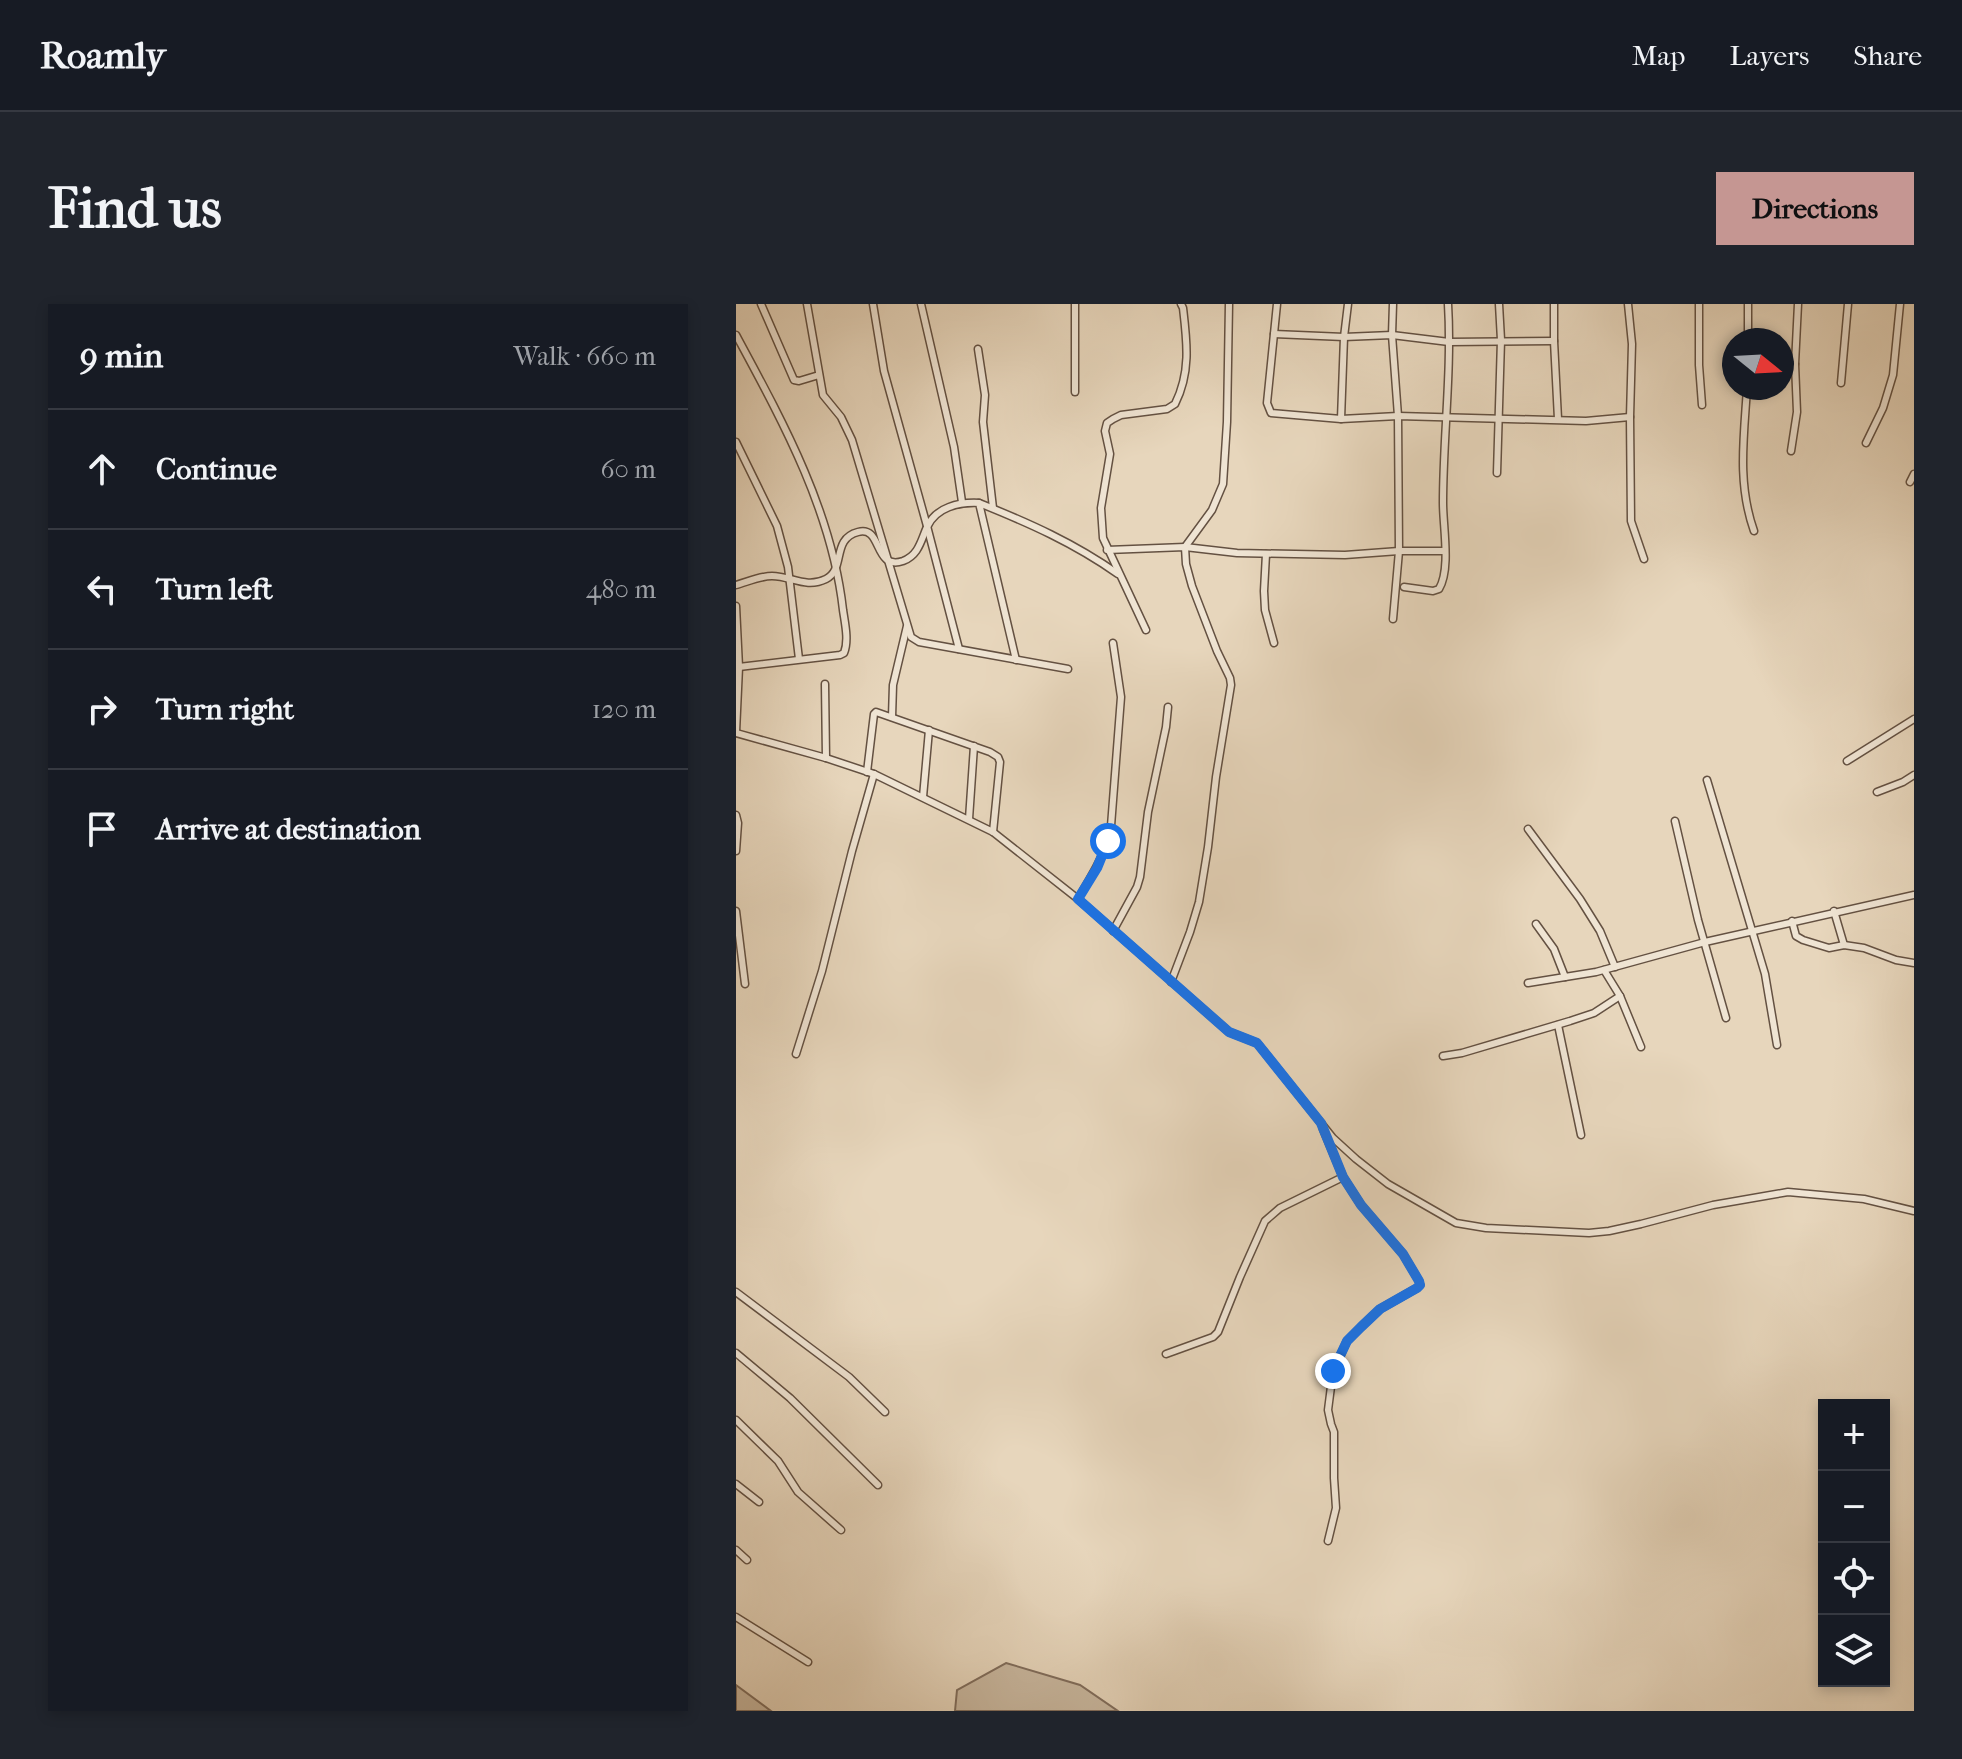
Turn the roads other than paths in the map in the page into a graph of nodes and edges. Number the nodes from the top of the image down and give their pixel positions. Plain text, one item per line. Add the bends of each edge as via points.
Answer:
1 (761, 304) edge
2 (807, 304) edge
3 (873, 304) edge
4 (921, 304) edge
5 (1075, 304) edge
6 (1181, 304) edge
7 (1229, 304) edge
8 (1277, 304) edge
9 (1348, 304) edge
10 (1393, 304) edge
11 (1448, 304) edge
12 (1499, 304) edge
13 (1554, 304) edge
14 (1628, 304) edge
15 (1699, 304) edge
16 (1748, 304) edge
17 (1798, 304) edge
18 (1848, 304) edge
19 (1900, 304) edge
20 (1748, 328) edge
21 (1274, 334) junction
22 (736, 335) edge
23 (1392, 335) junction
24 (1344, 337) junction
25 (1501, 340) junction
26 (1554, 341) junction
27 (1449, 342) junction
28 (978, 349) dead end
29 (1795, 364) joint
30 (819, 375) junction
31 (1841, 383) dead end
32 (1075, 392) dead end
33 (1746, 400) edge
34 (1702, 405) dead end
35 (1398, 416) junction
36 (1499, 417) junction
37 (1630, 417) junction
38 (1446, 418) junction
39 (1341, 419) junction
40 (1558, 419) junction
41 (736, 442) edge
42 (1866, 443) dead end
43 (1791, 451) dead end
44 (1497, 473) dead end
45 (1914, 474) edge
46 (1910, 482) dead end
47 (962, 502) junction
48 (979, 503) junction
49 (993, 508) junction
50 (927, 526) junction
51 (1754, 531) dead end
52 (1185, 547) junction
53 (1107, 550) junction
54 (1399, 551) junction
55 (1445, 551) junction
56 (1266, 554) junction
57 (1644, 559) dead end
58 (887, 560) junction
59 (837, 568) junction
60 (1121, 577) junction
61 (788, 579) junction
62 (736, 585) edge
63 (1404, 587) dead end
64 (736, 606) edge
65 (1393, 619) dead end
66 (907, 626) junction
67 (1146, 630) dead end
68 (737, 640) edge
69 (1113, 643) dead end
70 (1274, 643) dead end
71 (959, 649) junction
72 (799, 659) junction
73 (1016, 660) junction
74 (739, 667) junction
75 (1068, 669) dead end
76 (825, 684) dead end
77 (1168, 707) dead end
78 (892, 717) junction
79 (1914, 719) edge
80 (929, 730) junction
81 (736, 732) edge
82 (974, 746) junction
83 (826, 758) junction
84 (1847, 761) dead end
85 (870, 773) junction
86 (1914, 775) edge
87 (1707, 780) dead end
88 (1877, 792) dead end
89 (923, 797) junction
90 (736, 815) edge
91 (969, 819) junction
92 (1675, 821) dead end
93 (1528, 829) dead end
94 (993, 832) junction
95 (736, 851) edge
96 (1914, 895) edge
97 (1078, 899) junction
98 (736, 911) edge
99 (1834, 911) junction
100 (1792, 921) junction
101 (1536, 924) dead end
102 (1753, 930) junction
103 (1113, 931) junction
104 (1705, 942) junction
105 (1844, 945) junction
106 (1914, 963) edge
107 (1615, 967) junction
108 (1604, 970) junction
109 (1565, 977) junction
110 (1171, 982) junction
111 (1528, 983) dead end
112 (745, 984) dead end
113 (1620, 996) junction
114 (1726, 1018) dead end
115 (1558, 1025) junction
116 (1777, 1045) dead end
117 (1641, 1047) dead end
118 (796, 1054) dead end
119 (1443, 1056) dead end
120 (1321, 1123) junction
121 (1581, 1135) dead end
122 (1343, 1177) junction
123 (1914, 1211) edge
124 (736, 1292) edge
125 (736, 1353) edge
126 (1166, 1354) dead end
127 (885, 1412) dead end
128 (736, 1420) edge
129 (736, 1484) edge
130 (878, 1485) dead end
131 (759, 1502) dead end
132 (841, 1530) dead end
133 (1328, 1541) dead end
134 (736, 1550) edge
135 (747, 1560) dead end
136 (736, 1617) edge
137 (808, 1662) dead end

1 - 30 street via 794,380
2 - 30 street
3 - 50 street via 884,371
4 - 47 street
5 - 32 street
6 - 53 street via 1188,353 1175,404 1107,423 1110,454 1101,527
7 - 52 street via 1223,484 1212,510
8 - 21 street
9 - 24 street
10 - 23 street
11 - 27 street
12 - 25 street
13 - 26 street
14 - 37 street
15 - 34 street
16 - 20 street
17 - 29 street
18 - 31 street
19 - 42 street via 1893,375
21 - 24 street
21 - 39 street via 1267,403 1271,413
22 - 59 street via 787,432
23 - 24 street
23 - 27 street
23 - 35 street
24 - 39 street
25 - 26 street
25 - 27 street
25 - 36 street
26 - 40 street
27 - 38 street
28 - 49 street
29 - 43 street via 1797,412
30 - 58 street via 823,395 852,440
33 - 51 street via 1742,476
35 - 38 street
35 - 39 street
35 - 54 street
36 - 38 street
36 - 40 street
36 - 44 street
37 - 40 street
37 - 57 street via 1631,521
38 - 55 street
41 - 61 street via 777,526
45 - 46 street
47 - 48 street
47 - 50 street via 941,511
48 - 49 street
48 - 73 street
49 - 60 street via 1092,556
50 - 58 street via 907,559
50 - 71 street
52 - 53 street
52 - 56 street
52 - 110 street via 1192,586 1231,685 1199,902
53 - 60 street
54 - 55 street
54 - 56 street
54 - 65 street
55 - 63 street via 1439,589
56 - 70 street via 1265,610
58 - 59 street via 873,536 858,531 839,548
58 - 66 street
59 - 61 street via 817,582
59 - 72 street via 844,653
60 - 67 street
61 - 62 street via 772,576
61 - 72 street
64 - 68 street
66 - 71 street via 919,642
66 - 78 street via 893,685
68 - 74 street
69 - 97 street via 1121,697 1111,826 1103,856
71 - 73 street
72 - 74 street
73 - 75 street
74 - 81 street
76 - 83 street
77 - 103 street via 1140,877
78 - 80 street
78 - 85 street via 874,714
79 - 84 street
80 - 82 street
80 - 89 street
81 - 83 street
82 - 91 street
82 - 94 street via 1000,762
83 - 85 street
85 - 89 street
85 - 118 street via 822,971
86 - 88 street
87 - 102 street
89 - 91 street
90 - 95 street
91 - 94 street
92 - 104 street
93 - 107 street via 1580,899
94 - 97 street
96 - 99 street
97 - 103 street
98 - 112 street
99 - 100 street
99 - 105 street
100 - 102 street
100 - 105 street via 1796,936 1803,940 1829,948
101 - 109 street
102 - 104 street
102 - 116 street
103 - 110 street
104 - 107 street
104 - 114 street
105 - 106 street
107 - 108 street
108 - 109 street
108 - 113 street
109 - 111 street
110 - 120 street via 1229,1032 1257,1043
113 - 115 street via 1594,1013
113 - 117 street
115 - 119 street
115 - 121 street
120 - 122 street
120 - 123 street via 1388,1184 1469,1226 1609,1231 1788,1192 1864,1199
122 - 126 street via 1265,1221 1218,1332
122 - 133 street via 1403,1254 1420,1285 1361,1327 1347,1341 1333,1371 1328,1410 1334,1432 1336,1508
124 - 127 street via 849,1377
125 - 130 street
128 - 132 street via 778,1461 798,1492
129 - 131 street
134 - 135 street
136 - 137 street

